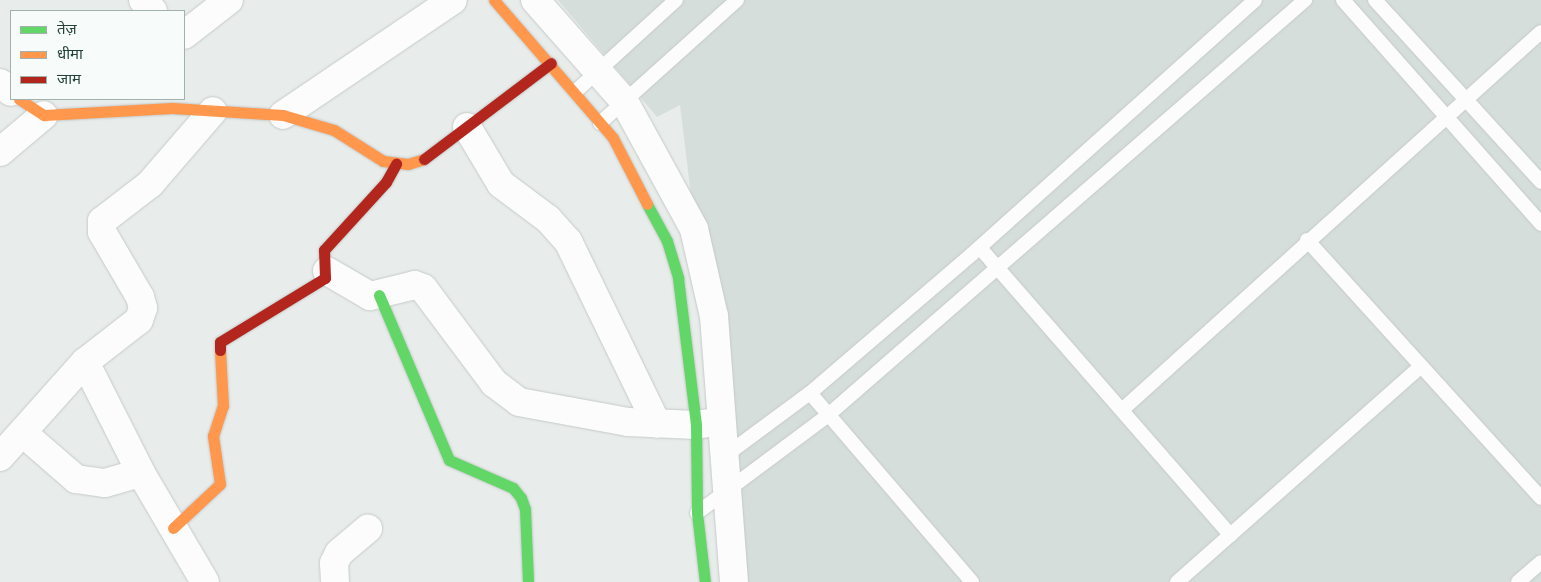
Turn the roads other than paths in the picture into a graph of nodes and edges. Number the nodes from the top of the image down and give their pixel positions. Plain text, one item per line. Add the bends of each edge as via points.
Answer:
1 (143, 0) edge
2 (228, 0) edge
3 (453, 0) edge
4 (494, 0) edge
5 (535, 0) edge
6 (676, 0) edge
7 (737, 0) edge
8 (1256, 0) edge
9 (1305, 0) edge
10 (1343, 0) edge
11 (1375, 0) edge
12 (152, 10) edge
13 (1541, 32) edge
14 (185, 34) edge
15 (551, 63) junction
16 (598, 68) junction
17 (0, 83) edge
18 (10, 91) edge
19 (576, 91) junction
20 (1466, 97) junction
21 (21, 100) edge
22 (624, 101) junction
23 (173, 103) edge
24 (213, 110) junction
25 (1446, 114) junction
26 (44, 115) junction
27 (283, 115) junction
28 (600, 123) junction
29 (467, 127) junction
30 (0, 152) edge
31 (396, 164) junction
32 (1541, 182) edge
33 (1541, 224) edge
34 (1307, 240) junction
35 (980, 248) junction
36 (999, 269) junction
37 (327, 271) junction
38 (380, 295) junction
39 (85, 362) junction
40 (1420, 367) junction
41 (810, 394) junction
42 (1122, 410) junction
43 (828, 416) junction
44 (709, 423) junction
45 (657, 424) junction
46 (24, 434) junction
47 (0, 457) edge
48 (725, 457) junction
49 (140, 473) junction
50 (698, 476) junction
51 (726, 492) junction
52 (1541, 498) edge
53 (697, 513) junction
54 (173, 528) junction
55 (368, 529) dead end
56 (1230, 535) junction
57 (1541, 562) edge
58 (205, 582) edge
59 (335, 582) edge
60 (528, 582) edge
61 (705, 582) edge
62 (734, 582) edge
63 (972, 582) edge
64 (1177, 582) edge
65 (1518, 582) edge

1 - 12 street
2 - 14 street
3 - 27 street
4 - 15 street
5 - 16 street
6 - 16 lane
7 - 22 lane
8 - 35 lane
9 - 36 lane
10 - 25 lane
11 - 20 lane
13 - 20 lane
15 - 19 street
15 - 29 street
16 - 19 lane
16 - 22 street
17 - 18 street
19 - 28 street
20 - 25 lane
20 - 32 lane
21 - 26 street
22 - 28 lane
22 - 44 street via 694,230 714,316
23 - 24 street
23 - 26 street
24 - 27 street
24 - 39 street via 150,184 102,221 102,232 143,308 139,320
25 - 33 lane
25 - 34 lane
26 - 30 street
27 - 31 street via 334,130 383,161
28 - 44 street via 624,157 667,241
29 - 31 street via 423,159
29 - 45 street via 501,184 548,219 568,241
31 - 37 street via 386,182 328,243 323,258
34 - 40 lane
34 - 42 lane
35 - 36 lane
35 - 41 lane
36 - 42 lane
36 - 43 lane
37 - 38 street via 360,292
37 - 54 street via 320,284 220,342 223,406 213,436 220,484
38 - 45 street via 415,286 423,288 494,383 519,402
38 - 60 street via 449,460 513,488 521,498 525,509
39 - 46 street
39 - 49 street
40 - 52 lane
40 - 56 lane
41 - 43 lane
41 - 48 lane
42 - 56 lane
43 - 51 lane
43 - 63 lane
44 - 45 street
44 - 48 street
44 - 50 street
46 - 47 street
46 - 49 street via 76,479 105,483
48 - 50 lane
48 - 51 street
49 - 54 street
50 - 53 street
51 - 53 lane
51 - 62 street
53 - 61 street
54 - 58 street
55 - 59 street via 339,553 334,563
56 - 64 lane
57 - 65 lane

